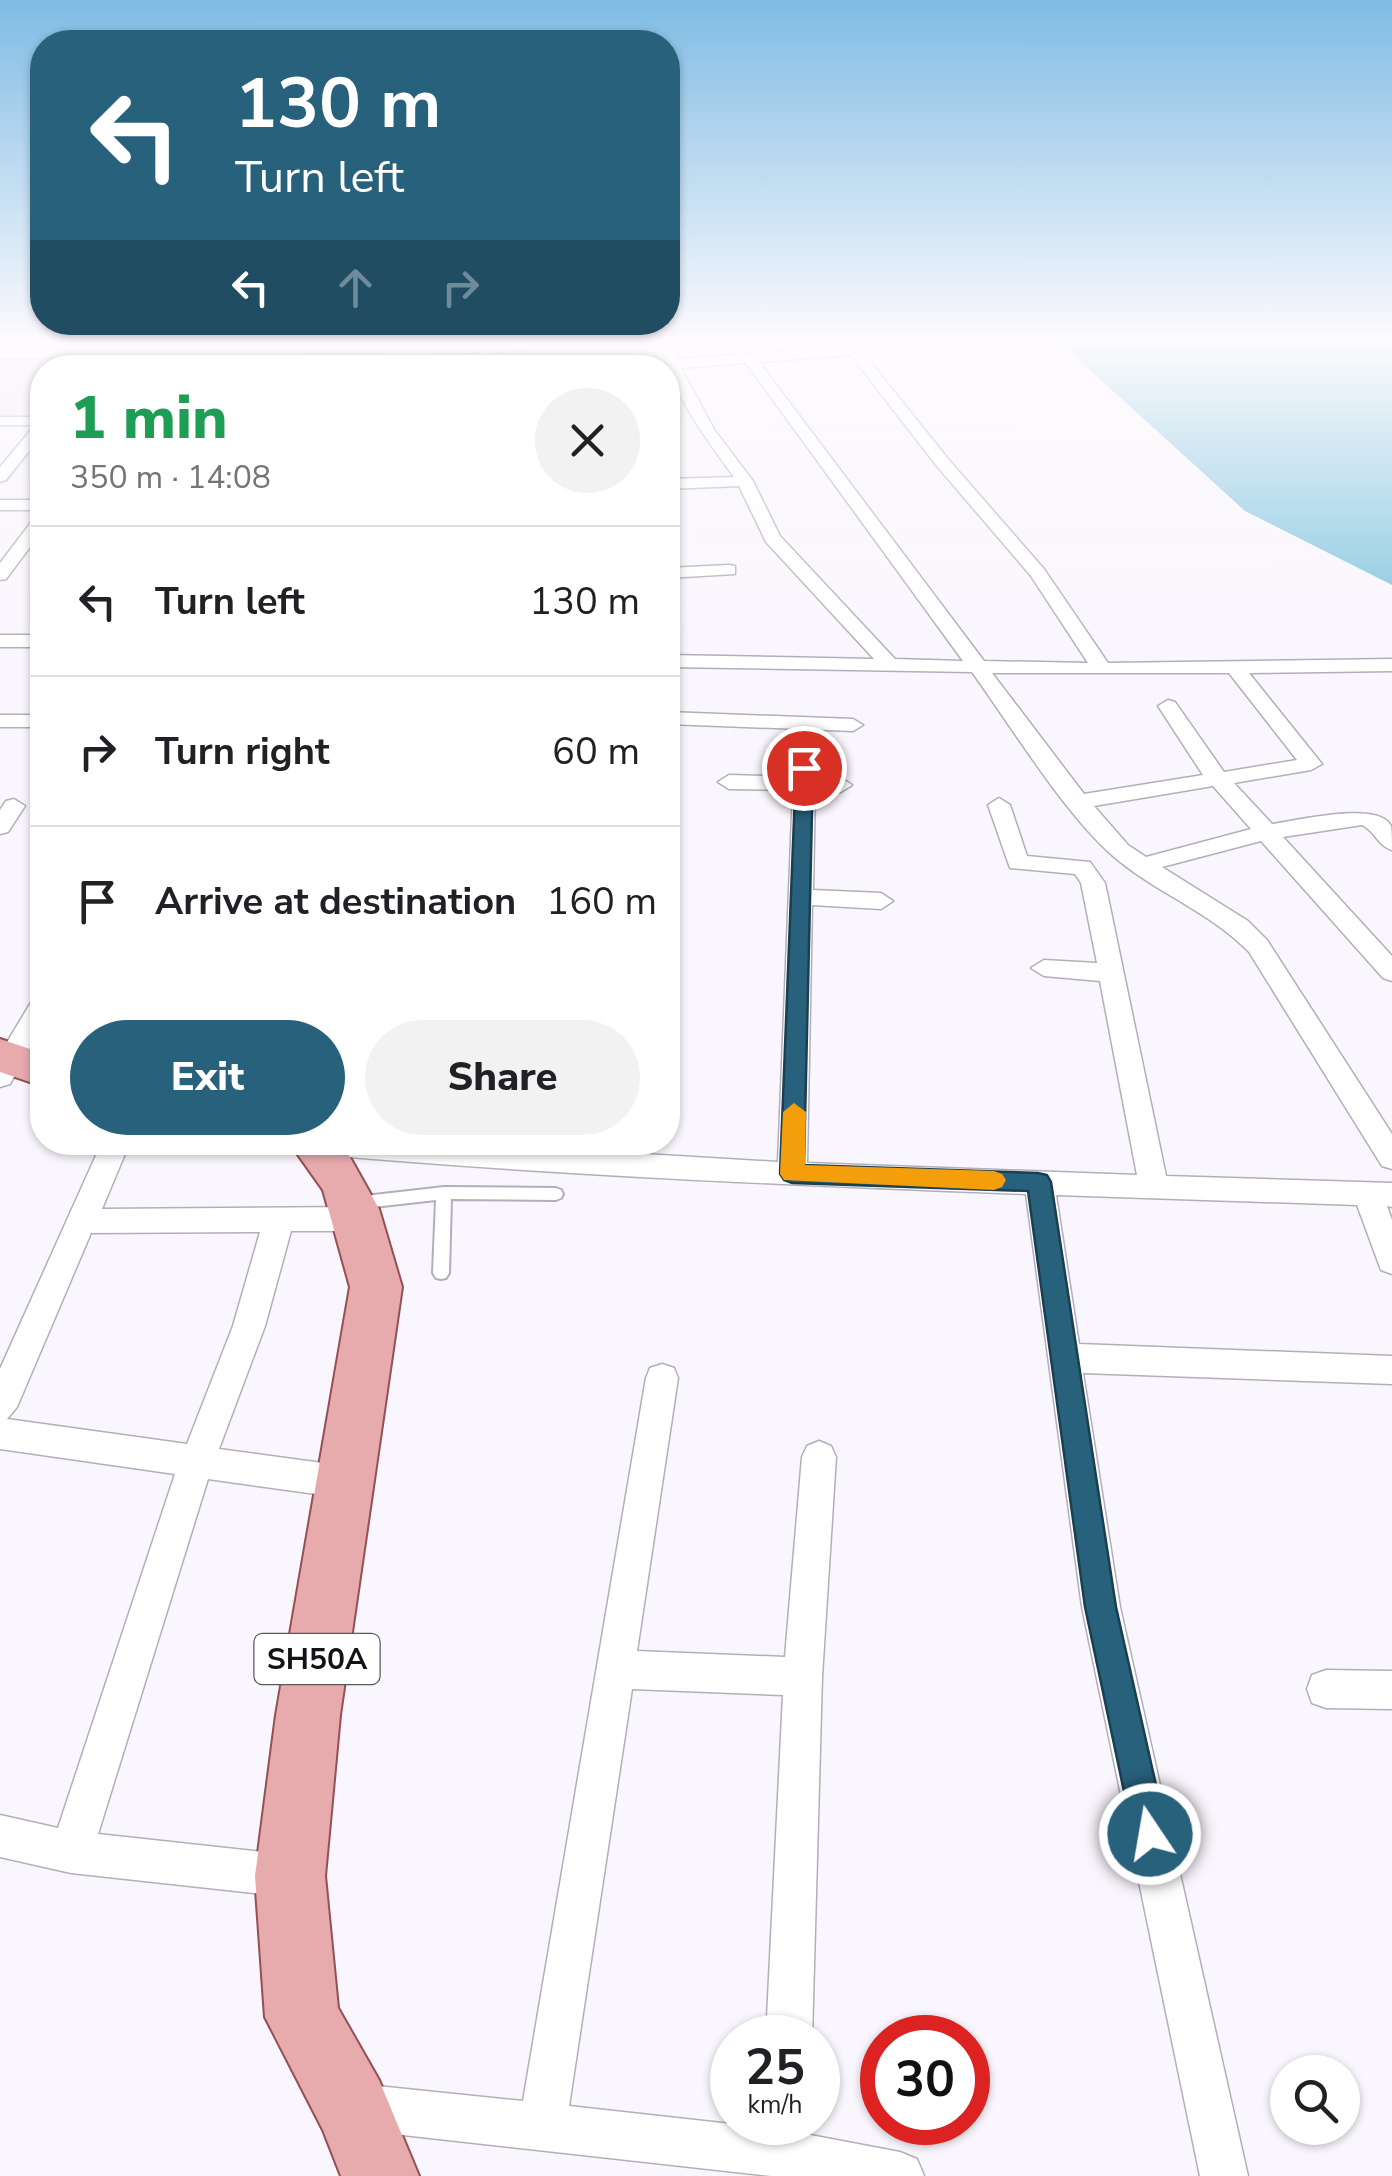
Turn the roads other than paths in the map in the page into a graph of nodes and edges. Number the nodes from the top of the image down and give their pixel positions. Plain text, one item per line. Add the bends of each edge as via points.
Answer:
1 (29, 441) edge
2 (714, 441) edge
3 (810, 441) edge
4 (925, 441) edge
5 (0, 477) edge
6 (745, 481) junction
7 (680, 484) edge
8 (0, 505) edge
9 (30, 505) edge
10 (30, 534) edge
11 (2, 568) edge
12 (729, 570) dead end
13 (680, 572) edge
14 (0, 640) edge
15 (30, 640) edge
16 (680, 661) edge
17 (890, 665) junction
18 (1392, 665) edge
19 (976, 666) junction
20 (1234, 667) junction
21 (1102, 669) junction
22 (1168, 706) dead end
23 (680, 718) edge
24 (0, 721) edge
25 (30, 721) edge
26 (853, 725) dead end
27 (804, 776) junction
28 (1218, 779) junction
29 (729, 782) dead end
30 (841, 784) dead end
31 (1078, 802) junction
32 (999, 805) dead end
33 (14, 806) dead end
34 (0, 826) edge
35 (1267, 832) junction
36 (1392, 843) edge
37 (1142, 865) junction
38 (801, 897) junction
39 (882, 901) dead end
40 (1044, 968) dead end
41 (1392, 972) edge
42 (1112, 973) junction
43 (30, 1030) edge
44 (13, 1065) edge
45 (110, 1155) edge
46 (321, 1155) edge
47 (635, 1155) edge
48 (1392, 1158) edge
49 (792, 1174) junction
50 (1038, 1182) junction
51 (1154, 1186) junction
52 (444, 1194) junction
53 (556, 1194) dead end
54 (1380, 1194) edge
55 (355, 1211) junction
56 (279, 1219) junction
57 (82, 1221) junction
58 (1392, 1261) edge
59 (441, 1273) dead end
60 (1064, 1358) junction
61 (1392, 1370) edge
62 (662, 1378) dead end
63 (0, 1407) edge
64 (0, 1434) edge
65 (819, 1458) dead end
66 (197, 1461) junction
67 (345, 1482) junction
68 (617, 1668) junction
69 (802, 1677) junction
70 (1326, 1688) dead end
71 (1392, 1690) edge
72 (0, 1836) edge
73 (71, 1852) junction
74 (290, 1876) junction
75 (791, 2015) edge
76 (352, 2107) junction
77 (542, 2128) junction
78 (710, 2135) edge
79 (803, 2145) edge
80 (380, 2176) edge
81 (900, 2176) edge
82 (1224, 2176) edge

1 - 5 street
2 - 6 street
3 - 19 street
4 - 21 street via 1038,573
6 - 7 street
6 - 17 street via 772,538
8 - 9 street
10 - 11 street
12 - 13 street
14 - 15 street
16 - 17 street
17 - 19 street
18 - 20 street
19 - 21 street
19 - 31 street
20 - 21 street
20 - 28 street via 1311,764
22 - 28 street
23 - 26 street
24 - 25 street
27 - 29 street
27 - 30 street
27 - 38 street
28 - 31 street
28 - 35 street
31 - 37 street
32 - 42 street via 1018,863 1088,870
33 - 34 street
35 - 36 street via 1365,818
35 - 37 street
35 - 41 street
37 - 48 street via 1240,927 1258,946
38 - 39 street
38 - 49 street
40 - 42 street
42 - 51 street
43 - 44 street
45 - 57 street
46 - 55 main road, SH50A
47 - 49 street
49 - 50 street
50 - 51 street
50 - 60 street
51 - 54 street
52 - 53 lane
52 - 55 lane
52 - 59 lane
54 - 58 street
55 - 56 street
55 - 67 main road, SH50A via 376,1287
56 - 57 street
56 - 66 street via 249,1326
57 - 63 street
60 - 61 street
60 - 82 street via 1100,1607
62 - 68 street
64 - 66 street
65 - 69 street
66 - 67 street
66 - 73 street
67 - 74 main road, SH50A
68 - 69 street
68 - 77 street
69 - 75 street
70 - 71 street
72 - 73 street
73 - 74 street
74 - 76 main road, SH50A via 302,2017
76 - 77 street
76 - 80 main road, SH50A
77 - 78 street
79 - 81 street

